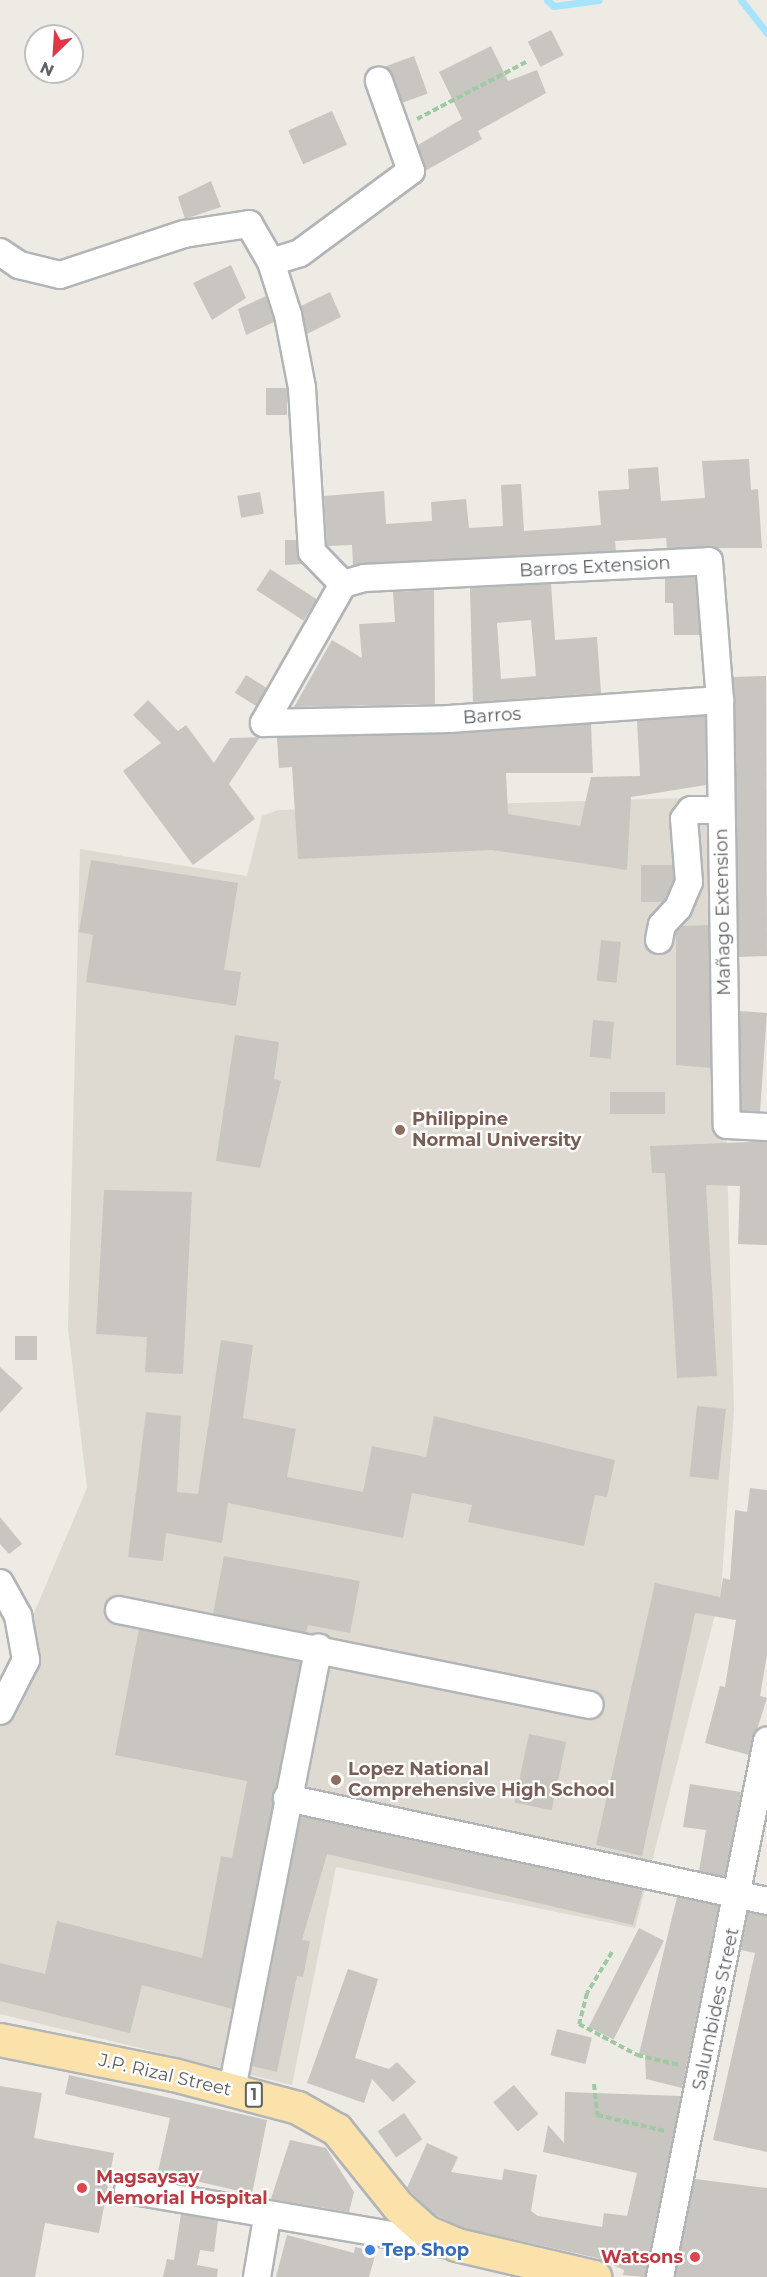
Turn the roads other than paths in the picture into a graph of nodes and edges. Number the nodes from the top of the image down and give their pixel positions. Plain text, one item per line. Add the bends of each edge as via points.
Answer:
1 (379, 81) dead end
2 (0, 252) edge
3 (271, 262) junction
4 (343, 584) junction
5 (720, 700) junction
6 (722, 810) junction
7 (659, 940) dead end
8 (767, 1127) edge
9 (0, 1583) edge
10 (119, 1610) dead end
11 (318, 1647) junction
12 (589, 1705) dead end
13 (0, 1711) edge
14 (767, 1741) edge
15 (287, 1798) junction
16 (739, 1897) junction
17 (767, 1901) edge
18 (0, 2040) edge
19 (231, 2089) junction
20 (128, 2190) dead end
21 (267, 2218) junction
22 (457, 2246) junction
23 (257, 2277) edge
24 (595, 2277) edge
25 (660, 2277) edge

1 - 3 street via 400,128 411,171 399,184 300,253
2 - 3 street via 18,265 60,275 184,234 249,224
3 - 4 street via 288,315 302,388 312,552
4 - 5 street, Barros Extension via 364,578 709,561
4 - 5 street, Barros via 264,723 449,719
5 - 6 street, Mañago Extension
6 - 7 street via 691,810 684,819 689,882 678,908 662,924
6 - 8 street, Mañago Extension via 727,1125
9 - 13 street via 18,1616 26,1660
10 - 11 street
11 - 12 street
11 - 15 street
14 - 16 street, Salumbides Street
15 - 16 street
15 - 19 street
16 - 17 street
16 - 25 street, Salumbides Street
18 - 19 main road, J.P. Rizal Street / 1
19 - 22 main road, J.P. Rizal Street / 1 via 298,2108 337,2130 399,2207 427,2232
20 - 21 street
21 - 22 street
21 - 23 street
22 - 24 main road, J.P. Rizal Street / 1

